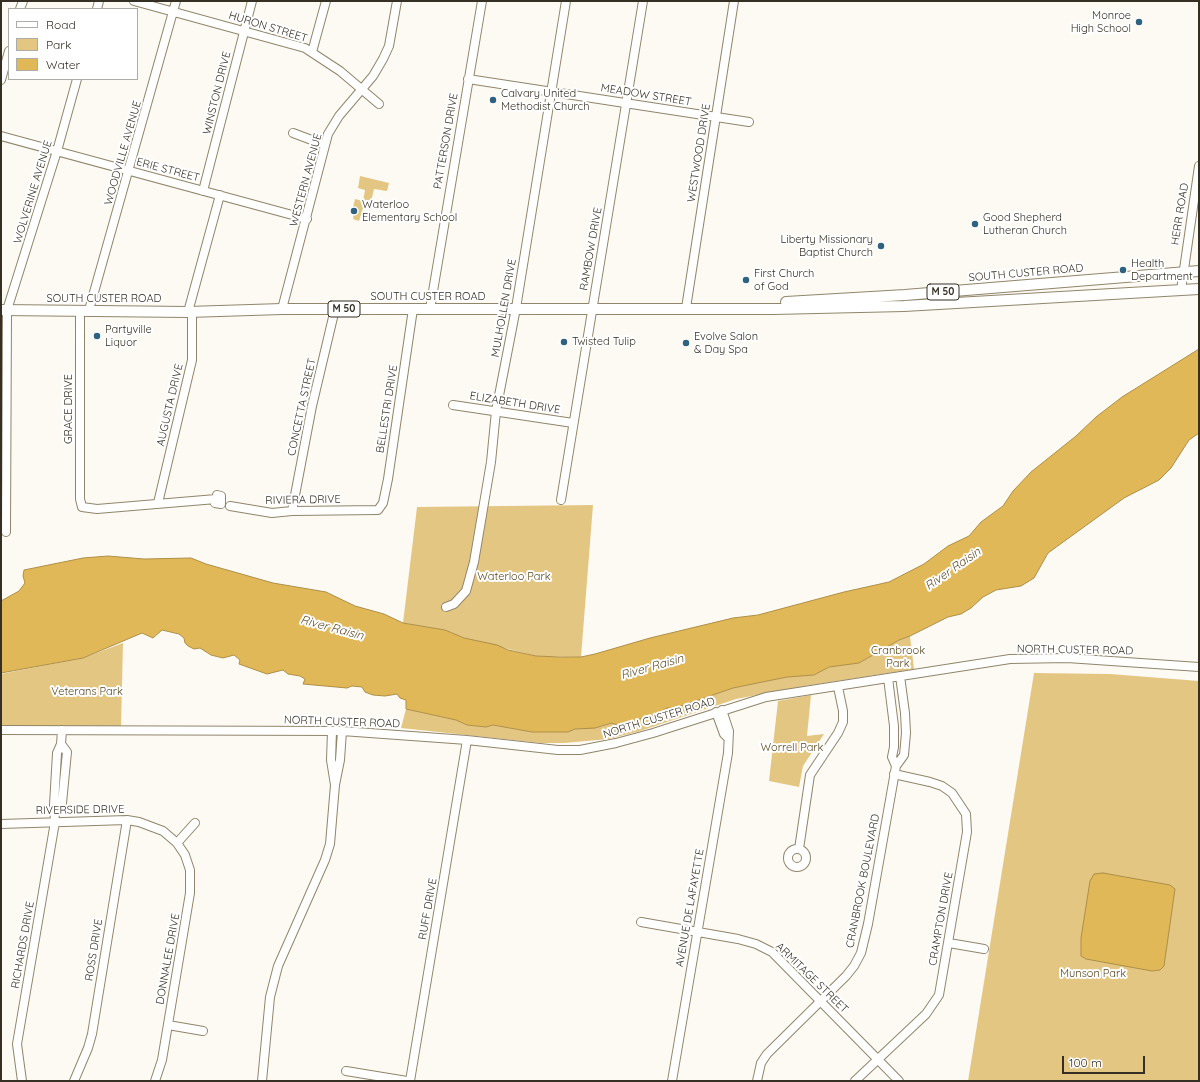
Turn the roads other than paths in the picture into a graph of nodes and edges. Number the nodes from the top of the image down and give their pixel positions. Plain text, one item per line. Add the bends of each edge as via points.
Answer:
1 (134, 1) edge
2 (176, 1) edge
3 (252, 1) edge
4 (326, 1) edge
5 (397, 1) edge
6 (482, 1) edge
7 (566, 1) edge
8 (643, 1) edge
9 (734, 1) edge
10 (173, 12) junction
11 (244, 30) junction
12 (312, 52) junction
13 (8, 55) edge
14 (468, 79) junction
15 (1, 80) edge
16 (77, 80) edge
17 (361, 90) junction
18 (551, 92) junction
19 (627, 103) junction
20 (379, 104) dead end
21 (715, 117) junction
22 (749, 122) dead end
23 (293, 133) dead end
24 (1, 136) edge
25 (325, 145) junction
26 (57, 151) junction
27 (1199, 166) edge
28 (130, 171) junction
29 (203, 191) junction
30 (220, 195) junction
31 (307, 219) junction
32 (1199, 271) edge
33 (1182, 272) junction
34 (1199, 289) edge
35 (1181, 290) junction
36 (516, 308) junction
37 (592, 308) junction
38 (686, 308) junction
39 (282, 309) junction
40 (335, 309) junction
41 (430, 309) junction
42 (4, 310) edge
43 (84, 310) junction
44 (414, 310) junction
45 (190, 312) junction
46 (453, 405) dead end
47 (496, 411) junction
48 (573, 423) junction
49 (216, 499) dead end
50 (561, 500) dead end
51 (158, 503) junction
52 (230, 506) dead end
53 (378, 510) joint
54 (292, 511) junction
55 (6, 532) dead end
56 (446, 607) dead end
57 (1199, 667) edge
58 (900, 676) junction
59 (888, 678) junction
60 (838, 686) junction
61 (719, 711) junction
62 (1, 730) edge
63 (62, 730) junction
64 (332, 731) junction
65 (342, 731) junction
66 (467, 740) junction
67 (895, 770) junction
68 (335, 785) junction
69 (127, 820) junction
70 (56, 822) junction
71 (195, 823) dead end
72 (1, 824) edge
73 (177, 843) junction
74 (799, 849) dead end
75 (641, 922) dead end
76 (697, 932) junction
77 (949, 943) junction
78 (984, 949) dead end
79 (820, 1000) junction
80 (168, 1025) junction
81 (203, 1030) dead end
82 (879, 1059) junction
83 (346, 1071) dead end
84 (22, 1081) edge
85 (74, 1081) edge
86 (155, 1081) edge
87 (262, 1081) edge
88 (407, 1081) edge
89 (410, 1081) edge
90 (672, 1081) edge
91 (757, 1081) edge
92 (855, 1081) edge
93 (899, 1081) edge

1 - 10 street, HURON STREET
2 - 10 street, WOODVILLE AVENUE
3 - 11 street, WINSTON DRIVE
4 - 12 street
5 - 17 street, WESTERN AVENUE via 389,46 373,76
6 - 14 street, PATTERSON DRIVE
7 - 18 street, MULHOLLEN DRIVE
8 - 19 street, RAMBOW DRIVE
9 - 21 street, WESTWOOD DRIVE
10 - 11 street, HURON STREET
10 - 28 street, WOODVILLE AVENUE
11 - 12 street, HURON STREET
11 - 29 street, WINSTON DRIVE
12 - 17 street, HURON STREET via 340,71
13 - 15 street
14 - 18 street, MEADOW STREET
14 - 41 street, PATTERSON DRIVE
16 - 26 street, WOLVERINE AVENUE
17 - 20 street, HURON STREET
17 - 25 street, WESTERN AVENUE via 339,116 328,134
18 - 19 street, MEADOW STREET
18 - 36 street, MULHOLLEN DRIVE
19 - 21 street, MEADOW STREET
19 - 37 street, RAMBOW DRIVE
21 - 22 street, MEADOW STREET
21 - 38 street, WESTWOOD DRIVE
23 - 25 street
24 - 26 street, ERIE STREET
25 - 31 street, WESTERN AVENUE
26 - 28 street, ERIE STREET
26 - 42 street, WOLVERINE AVENUE
27 - 33 street, HERR ROAD
28 - 29 street, ERIE STREET
28 - 43 street, WOODVILLE AVENUE
29 - 30 street, ERIE STREET
30 - 31 street, ERIE STREET
30 - 45 street
31 - 39 street, WESTERN AVENUE
32 - 33 main road, SOUTH CUSTER ROAD / M 50
33 - 35 street, HERR ROAD
33 - 38 main road, SOUTH CUSTER ROAD / M 50 via 905,295
34 - 35 main road, SOUTH CUSTER ROAD / M 50
35 - 38 main road, SOUTH CUSTER ROAD / M 50 via 904,306
36 - 37 main road, SOUTH CUSTER ROAD / M 50
36 - 41 main road, SOUTH CUSTER ROAD / M 50
36 - 47 street, MULHOLLEN DRIVE
37 - 38 main road, SOUTH CUSTER ROAD / M 50
37 - 48 street, RAMBOW DRIVE
39 - 40 main road, SOUTH CUSTER ROAD / M 50
39 - 45 main road, SOUTH CUSTER ROAD / M 50
40 - 44 main road, SOUTH CUSTER ROAD / M 50
40 - 54 street, CONCETTA STREET via 312,406
41 - 44 main road, SOUTH CUSTER ROAD / M 50
42 - 43 main road, SOUTH CUSTER ROAD / M 50
42 - 55 street, WOLVERINE AVENUE
43 - 45 main road, SOUTH CUSTER ROAD / M 50
43 - 51 street, GRACE DRIVE via 80,499 82,507 97,509
44 - 53 street, BELLESTRI DRIVE via 388,479 383,503
45 - 51 street, AUGUSTA DRIVE via 192,360
46 - 47 street, ELIZABETH DRIVE
47 - 48 street, ELIZABETH DRIVE
47 - 56 street, MULHOLLEN DRIVE via 491,462 470,582 462,596 454,604
48 - 50 street, RAMBOW DRIVE
49 - 51 street
52 - 54 street, RIVIERA DRIVE via 272,513
53 - 54 street, RIVIERA DRIVE
57 - 58 street, NORTH CUSTER ROAD via 1091,659 1030,658
58 - 59 street, NORTH CUSTER ROAD
58 - 67 street, CRANBROOK BOULEVARD via 906,733 904,755
59 - 60 street, NORTH CUSTER ROAD
59 - 67 street, CRANBROOK BOULEVARD via 894,726 892,757
60 - 61 street, NORTH CUSTER ROAD via 772,696
60 - 74 street via 843,722 810,775
61 - 66 street, NORTH CUSTER ROAD via 616,743 580,750
61 - 76 street, AVENUE DE LAFAYETTE via 729,731 728,752
62 - 63 street, NORTH CUSTER ROAD
63 - 64 street, NORTH CUSTER ROAD
63 - 70 street, RICHARDS DRIVE via 61,744 66,752 62,803 56,812
64 - 65 street, NORTH CUSTER ROAD
64 - 68 street via 331,760
65 - 66 street, NORTH CUSTER ROAD
65 - 68 street
66 - 89 street, RUFF DRIVE
67 - 77 street, CRAMPTON DRIVE via 942,786 957,799 966,814 967,832
67 - 79 street, CRANBROOK BOULEVARD via 861,953 850,971
68 - 87 street via 330,844 278,966 270,997
69 - 70 street, RIVERSIDE DRIVE
69 - 73 street, RIVERSIDE DRIVE via 158,828
69 - 85 street, ROSS DRIVE via 92,1034
70 - 72 street, RIVERSIDE DRIVE
70 - 84 street, RICHARDS DRIVE via 17,1044
71 - 73 street
73 - 80 street, DONNALEE DRIVE via 185,855 190,870 190,893
75 - 76 street, ARMITAGE STREET
76 - 79 street, ARMITAGE STREET via 749,941 768,950
76 - 90 street, AVENUE DE LAFAYETTE
77 - 78 street
77 - 82 street, CRAMPTON DRIVE via 939,995 926,1014
79 - 82 street, ARMITAGE STREET
79 - 91 street, CRANBROOK BOULEVARD via 767,1054 761,1063
80 - 81 street
80 - 86 street, DONNALEE DRIVE via 162,1060
82 - 92 street, CRAMPTON DRIVE
82 - 93 street, ARMITAGE STREET
83 - 88 street

